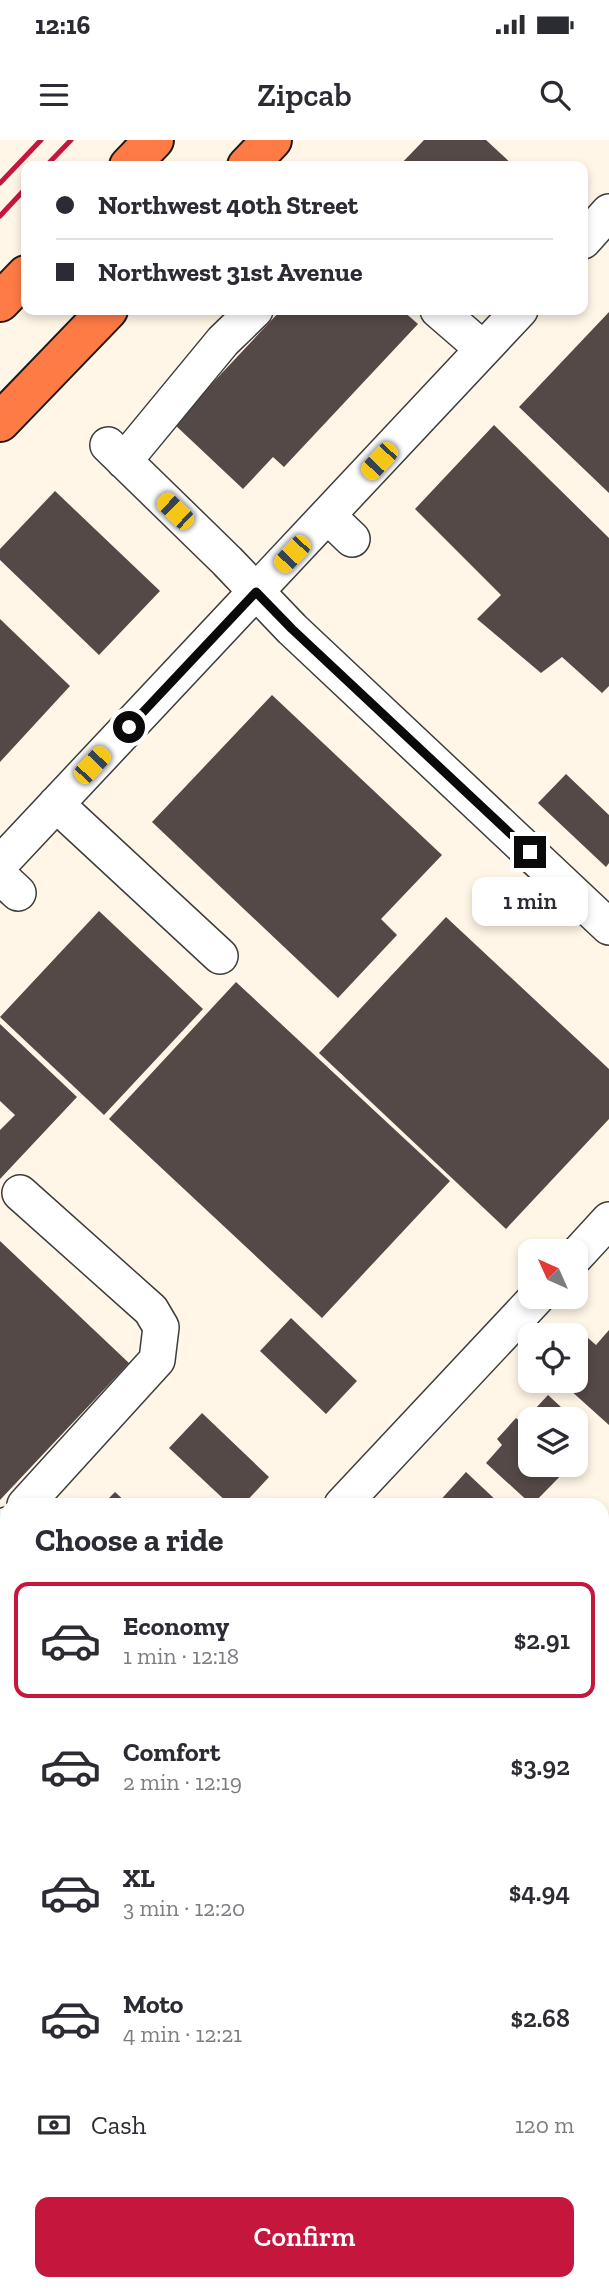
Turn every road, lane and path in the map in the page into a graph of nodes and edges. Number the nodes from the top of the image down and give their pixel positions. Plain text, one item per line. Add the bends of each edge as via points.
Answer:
1 (154, 140) edge
2 (272, 140) edge
3 (134, 161) edge
4 (252, 161) edge
5 (609, 212) edge
6 (588, 235) edge
7 (21, 280) edge
8 (0, 302) edge
9 (103, 315) edge
10 (250, 315) edge
11 (444, 315) edge
12 (515, 315) edge
13 (483, 349) junction
14 (0, 422) edge
15 (256, 592) junction
16 (56, 804) junction
17 (6, 877) edge
18 (609, 927) edge
19 (220, 956) dead end
20 (20, 1193) dead end
21 (609, 1220) edge
22 (588, 1243) edge
23 (526, 1309) edge
24 (31, 1498) edge
25 (349, 1498) edge

1 - 3 highway
2 - 4 highway
5 - 6 street
7 - 8 highway
9 - 14 highway
10 - 15 street via 116,453
11 - 13 street
12 - 13 street
13 - 15 street via 340,528
15 - 16 street
15 - 18 street
16 - 17 street
16 - 19 street
20 - 24 street via 151,1310 161,1327 157,1360
21 - 22 street
23 - 25 street

